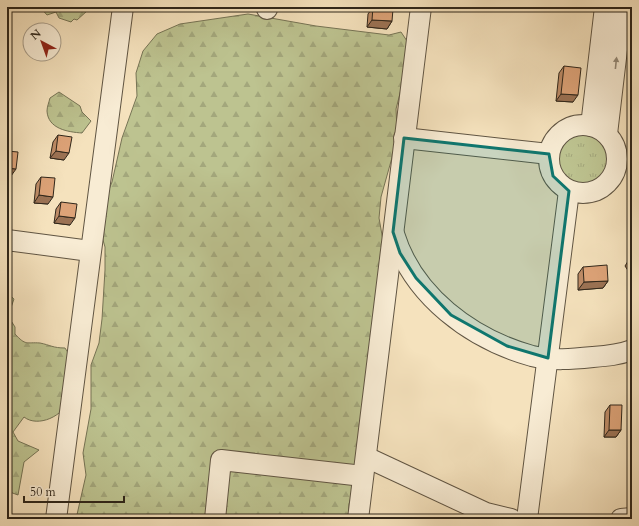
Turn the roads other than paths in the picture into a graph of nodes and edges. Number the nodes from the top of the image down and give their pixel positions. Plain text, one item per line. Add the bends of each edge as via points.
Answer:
1 (123, 7) edge
2 (421, 7) edge
3 (605, 7) edge
4 (622, 7) edge
5 (599, 130) junction
6 (404, 138) junction
7 (549, 154) junction
8 (625, 163) edge
9 (569, 191) junction
10 (393, 232) junction
11 (7, 240) edge
12 (90, 250) junction
13 (632, 350) edge
14 (548, 358) junction
15 (365, 467) junction
16 (632, 518) edge
17 (56, 519) edge
18 (214, 519) edge
19 (358, 519) edge
20 (511, 519) edge
21 (527, 519) edge
22 (621, 519) edge

1 - 12 street
2 - 6 street
3 - 5 street
5 -> 4 street
5 - 7 street via 575,127 560,134
5 - 8 street via 613,142
6 - 7 street
6 - 10 street
7 - 9 street via 553,176
8 - 9 street via 600,189 579,194
9 - 14 street
10 - 14 street via 400,253 416,278 451,315 466,326 507,346 533,356
10 - 15 street
11 - 12 street
12 - 17 street
13 - 14 street via 610,356 567,360
14 - 21 street
15 - 18 street via 221,460
15 - 19 street
15 - 20 street
16 - 22 street

